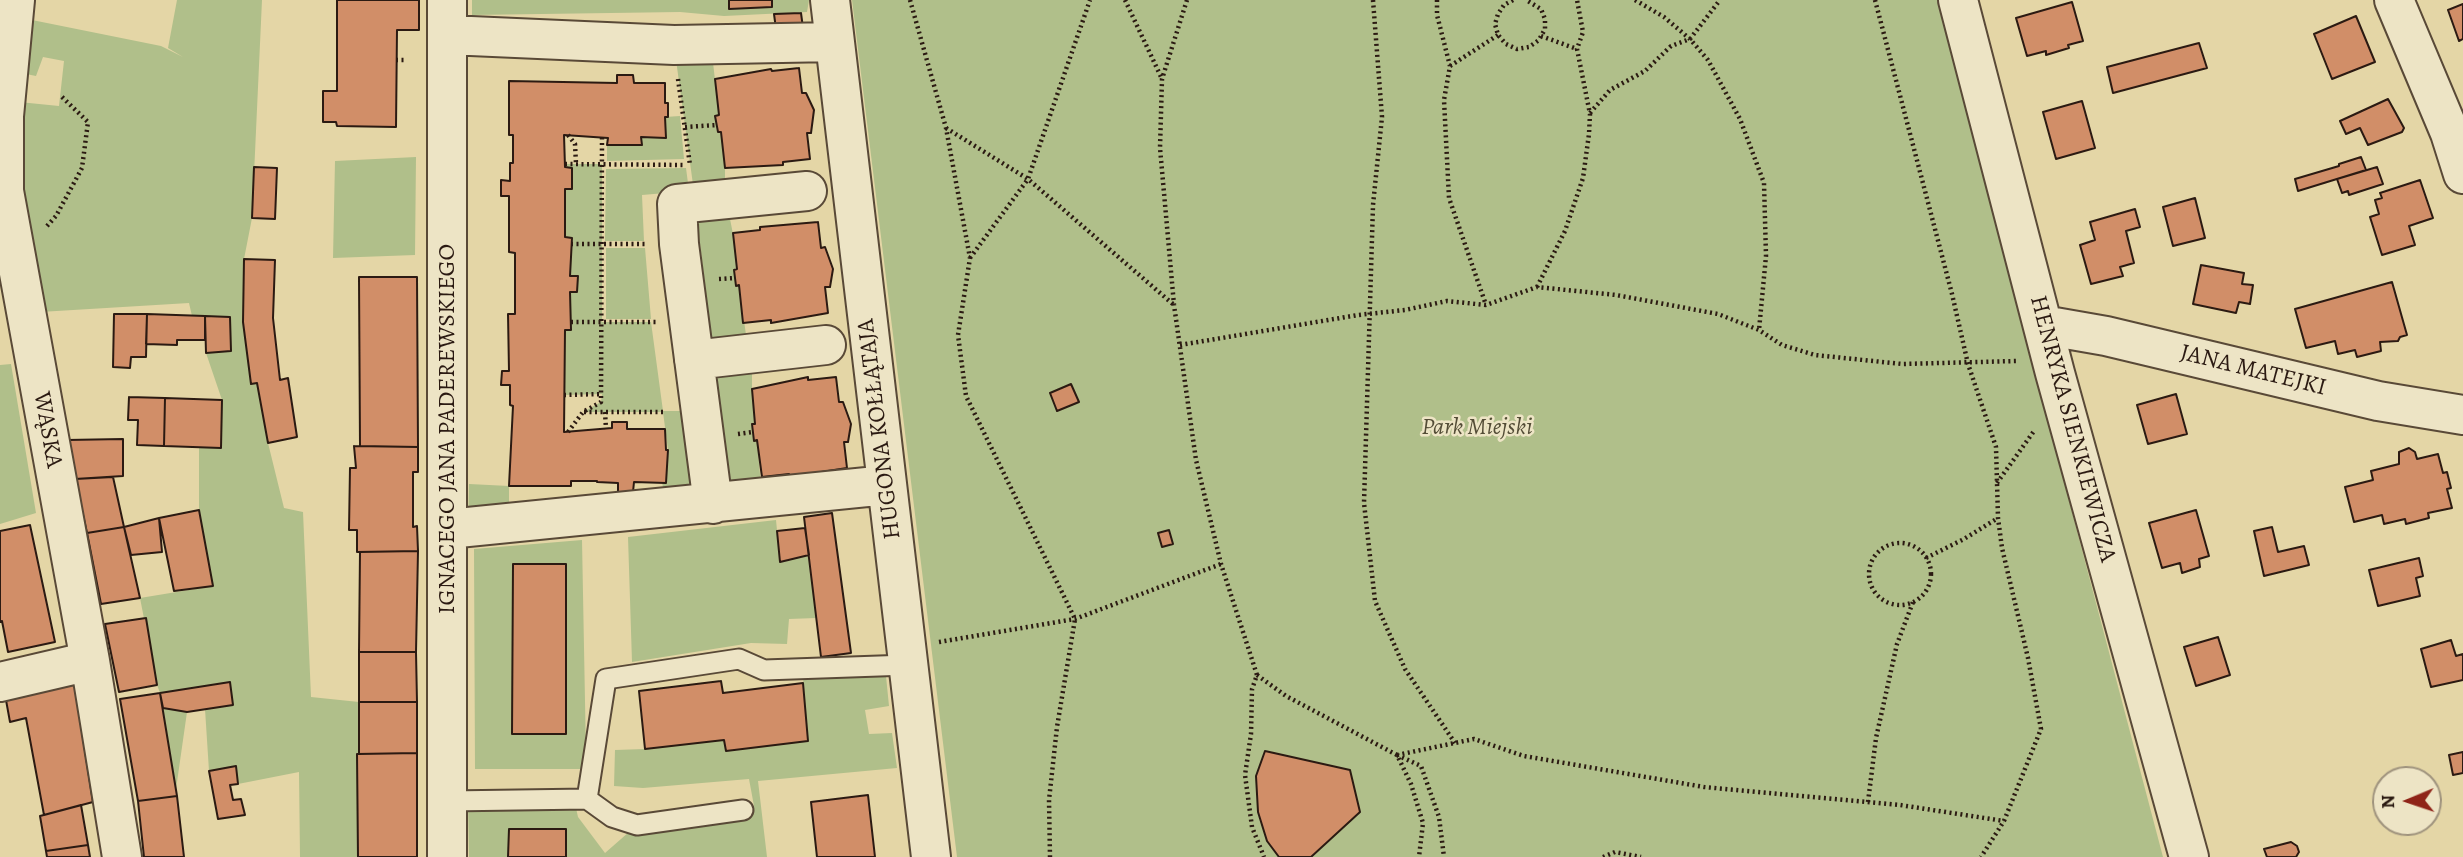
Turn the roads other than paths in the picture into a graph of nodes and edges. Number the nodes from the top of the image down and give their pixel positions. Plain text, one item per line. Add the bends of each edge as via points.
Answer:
1 (15, 0) edge
2 (830, 0) edge
3 (1958, 0) edge
4 (2394, 0) edge
5 (447, 18) edge
6 (835, 42) junction
7 (2463, 174) edge
8 (807, 191) dead end
9 (2043, 325) junction
10 (826, 345) dead end
11 (694, 360) junction
12 (2463, 415) edge
13 (887, 485) junction
14 (713, 504) junction
15 (448, 529) junction
16 (923, 654) junction
17 (90, 661) junction
18 (0, 682) edge
19 (587, 799) junction
20 (448, 801) junction
21 (743, 810) dead end
22 (122, 857) edge
23 (447, 857) edge
24 (931, 857) edge
25 (2189, 857) edge

1 - 17 street, WĄSKA via 4,116 4,191
2 - 6 street, HUGONA KOŁŁĄTAJA
3 - 9 street, HENRYKA SIENKIEWICZA
4 - 7 street
5 - 6 street via 674,45
5 - 15 street, IGNACEGO JANA PADEREWSKIEGO
6 - 13 street, HUGONA KOŁŁĄTAJA
8 - 11 street via 677,204
9 - 12 street, JANA MATEJKI via 2378,401
9 - 25 street, HENRYKA SIENKIEWICZA
10 - 11 street
11 - 14 street
13 - 14 street
13 - 16 street, HUGONA KOŁŁĄTAJA
14 - 15 street
15 - 20 street, IGNACEGO JANA PADEREWSKIEGO
16 - 19 lane via 764,670 738,659 606,679
16 - 24 street, HUGONA KOŁŁĄTAJA
17 - 18 street
17 - 22 street, WĄSKA
19 - 20 lane
19 - 21 lane via 612,817 637,825
20 - 23 street, IGNACEGO JANA PADEREWSKIEGO

